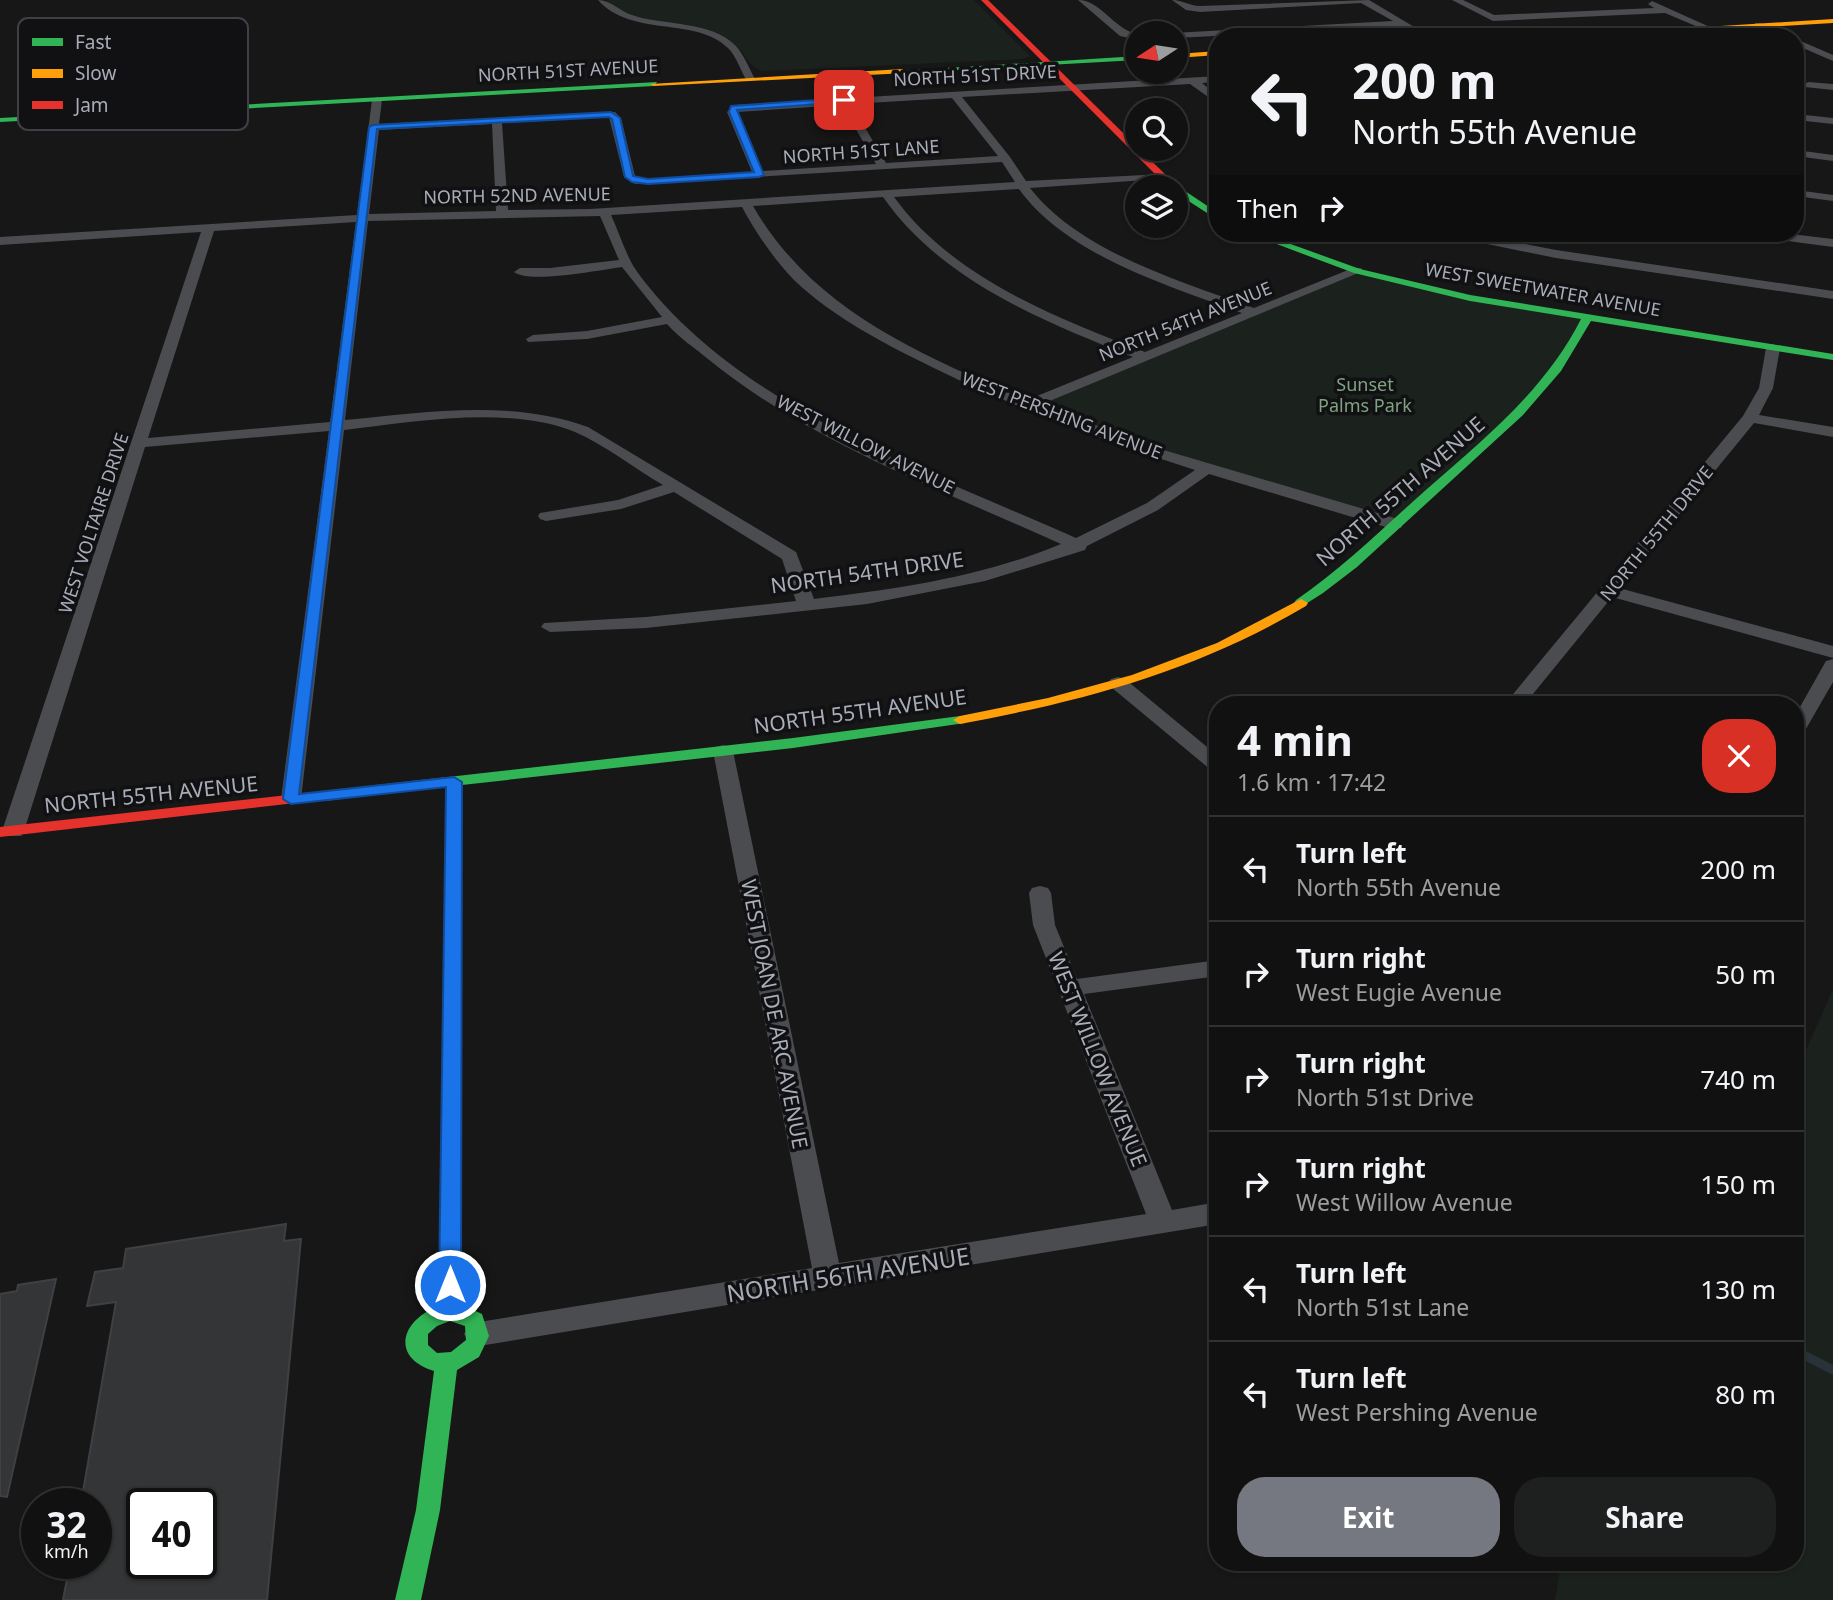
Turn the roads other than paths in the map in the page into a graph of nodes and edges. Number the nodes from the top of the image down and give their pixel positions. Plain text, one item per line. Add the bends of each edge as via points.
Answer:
1 (602, 0) edge
2 (984, 0) edge
3 (1082, 0) edge
4 (1176, 0) edge
5 (1363, 0) edge
6 (1456, 0) edge
7 (1644, 0) edge
8 (1273, 2) edge
9 (1666, 9) junction
10 (1833, 21) edge
11 (1404, 23) junction
12 (1758, 25) junction
13 (1309, 28) edge
14 (1412, 28) edge
15 (1708, 28) joint
16 (1764, 28) edge
17 (1125, 31) edge
18 (1209, 33) edge
19 (1188, 34) edge
20 (1804, 47) edge
21 (1209, 54) edge
22 (1188, 55) edge
23 (1833, 58) edge
24 (1125, 59) edge
25 (1049, 63) junction
26 (750, 79) junction
27 (1209, 79) edge
28 (1192, 80) junction
29 (1808, 85) dead end
30 (1074, 87) junction
31 (1833, 87) edge
32 (954, 94) junction
33 (1209, 94) edge
34 (377, 100) junction
35 (844, 100) junction
36 (248, 107) edge
37 (1804, 118) edge
38 (18, 119) edge
39 (0, 120) edge
40 (498, 120) junction
41 (1833, 121) edge
42 (373, 127) junction
43 (1804, 154) edge
44 (1833, 158) edge
45 (1006, 159) junction
46 (883, 166) junction
47 (759, 175) junction
48 (1159, 175) edge
49 (1125, 178) edge
50 (1021, 185) junction
51 (886, 193) junction
52 (1804, 194) edge
53 (1188, 197) edge
54 (1833, 198) edge
55 (745, 202) junction
56 (1209, 211) edge
57 (604, 212) junction
58 (502, 214) junction
59 (361, 217) junction
60 (209, 227) junction
61 (1804, 239) edge
62 (0, 241) edge
63 (1275, 242) edge
64 (1497, 242) edge
65 (1833, 243) edge
66 (624, 263) junction
67 (1357, 271) junction
68 (520, 272) dead end
69 (1833, 295) edge
70 (1254, 313) junction
71 (1587, 318) junction
72 (670, 320) junction
73 (533, 339) dead end
74 (1773, 348) junction
75 (1145, 357) junction
76 (1833, 357) edge
77 (1027, 405) junction
78 (1750, 418) junction
79 (336, 426) junction
80 (1833, 432) edge
81 (139, 443) junction
82 (1206, 468) junction
83 (677, 486) junction
84 (546, 516) dead end
85 (1395, 524) junction
86 (1079, 546) junction
87 (1609, 591) junction
88 (807, 606) junction
89 (550, 627) dead end
90 (1833, 652) edge
91 (1833, 665) edge
92 (1118, 683) junction
93 (1522, 696) edge
94 (1804, 716) edge
95 (723, 751) junction
96 (1209, 759) edge
97 (454, 782) junction
98 (291, 799) junction
99 (6, 831) edge
100 (1040, 893) dead end
101 (1209, 969) edge
102 (1070, 988) junction
103 (1209, 1214) edge
104 (1163, 1222) junction
105 (828, 1277) junction
106 (450, 1312) junction
107 (479, 1334) junction
108 (446, 1364) junction
109 (408, 1600) edge

1 - 26 street via 624,15 727,42
2 - 25 street
3 - 17 street
4 - 8 street via 1189,8
5 - 8 street
5 - 11 street
6 - 9 street via 1493,18
7 - 9 street
9 - 15 street
10 - 12 street
11 - 13 street
11 - 14 street
12 - 15 street
12 - 16 street
18 - 19 street
20 - 23 street
21 - 22 street
24 - 25 street, NORTH 51ST AVENUE
25 - 26 street, NORTH 51ST AVENUE
25 - 30 street
26 - 34 street, NORTH 51ST AVENUE
27 - 28 street, NORTH 51ST DRIVE
28 - 30 street, NORTH 51ST DRIVE
28 - 33 street
29 - 31 street
30 - 32 street, NORTH 51ST DRIVE
30 - 48 street
32 - 35 street, NORTH 51ST DRIVE
32 - 45 street
34 - 36 street, NORTH 51ST AVENUE
34 - 42 street
35 - 46 street
35 - 47 street, NORTH 51ST DRIVE via 734,108
37 - 41 street
38 - 39 street, NORTH 51ST AVENUE
40 - 42 street
40 - 47 street, NORTH 51ST LANE via 611,114 616,118 629,177 635,181
40 - 58 street
42 - 59 street
43 - 44 street
45 - 46 street, NORTH 51ST LANE
45 - 50 street
46 - 47 street, NORTH 51ST LANE
49 - 50 street, NORTH 52ND AVENUE
50 - 51 street, NORTH 52ND AVENUE
50 - 70 street via 1056,218 1102,249 1187,289
51 - 55 street, NORTH 52ND AVENUE
51 - 75 street via 930,244 986,283
52 - 54 street
53 - 56 street
55 - 57 street, NORTH 52ND AVENUE
55 - 77 street, WEST PERSHING AVENUE via 765,238 809,286 902,347
57 - 58 street, NORTH 52ND AVENUE
57 - 66 street, WEST WILLOW AVENUE
58 - 59 street, NORTH 52ND AVENUE
59 - 60 street, NORTH 52ND AVENUE
59 - 79 street
60 - 62 street, NORTH 52ND AVENUE
60 - 81 street, WEST VOLTAIRE DRIVE
61 - 65 street
63 - 67 street, WEST SWEETWATER AVENUE
64 - 69 street
66 - 68 street
66 - 72 street, WEST WILLOW AVENUE
67 - 70 street, NORTH 54TH AVENUE
67 - 71 street, WEST SWEETWATER AVENUE via 1470,298
70 - 75 street, NORTH 54TH AVENUE
71 - 74 street, WEST SWEETWATER AVENUE
71 - 85 street, NORTH 55TH AVENUE via 1577,342 1544,388
72 - 73 street
72 - 86 street, WEST WILLOW AVENUE via 729,369 819,425
74 - 76 street, WEST SWEETWATER AVENUE
74 - 78 street, NORTH 55TH DRIVE via 1766,388
75 - 77 street, NORTH 54TH AVENUE
77 - 82 street, WEST PERSHING AVENUE
78 - 80 street
78 - 87 street, NORTH 55TH DRIVE
79 - 81 street
79 - 83 street via 461,416 553,418 583,430
79 - 98 street
81 - 99 street, WEST VOLTAIRE DRIVE
82 - 85 street, WEST PERSHING AVENUE
82 - 86 street, NORTH 54TH DRIVE via 1134,519
83 - 84 street via 621,504
83 - 88 street via 790,556
85 - 92 street, NORTH 55TH AVENUE via 1350,568 1284,615 1233,641
86 - 88 street, NORTH 54TH DRIVE via 959,583
87 - 90 street
87 - 93 street, NORTH 55TH DRIVE
88 - 89 street, NORTH 54TH DRIVE
91 - 94 street
92 - 95 street, NORTH 55TH AVENUE via 1025,708 942,723
92 - 96 street
95 - 97 street, NORTH 55TH AVENUE
95 - 105 street, WEST JOAN DE ARC AVENUE
97 - 98 street, NORTH 55TH AVENUE
97 - 106 street
98 - 99 street, NORTH 55TH AVENUE
100 - 102 street, WEST WILLOW AVENUE via 1044,925
101 - 102 street
102 - 104 street, WEST WILLOW AVENUE
103 - 104 street, NORTH 56TH AVENUE
104 - 105 street, NORTH 56TH AVENUE
105 - 107 street, NORTH 56TH AVENUE
106 - 107 street via 474,1320
106 - 108 street via 425,1323 415,1345 417,1353 429,1362
107 - 108 street via 465,1356
108 - 109 street via 428,1510

